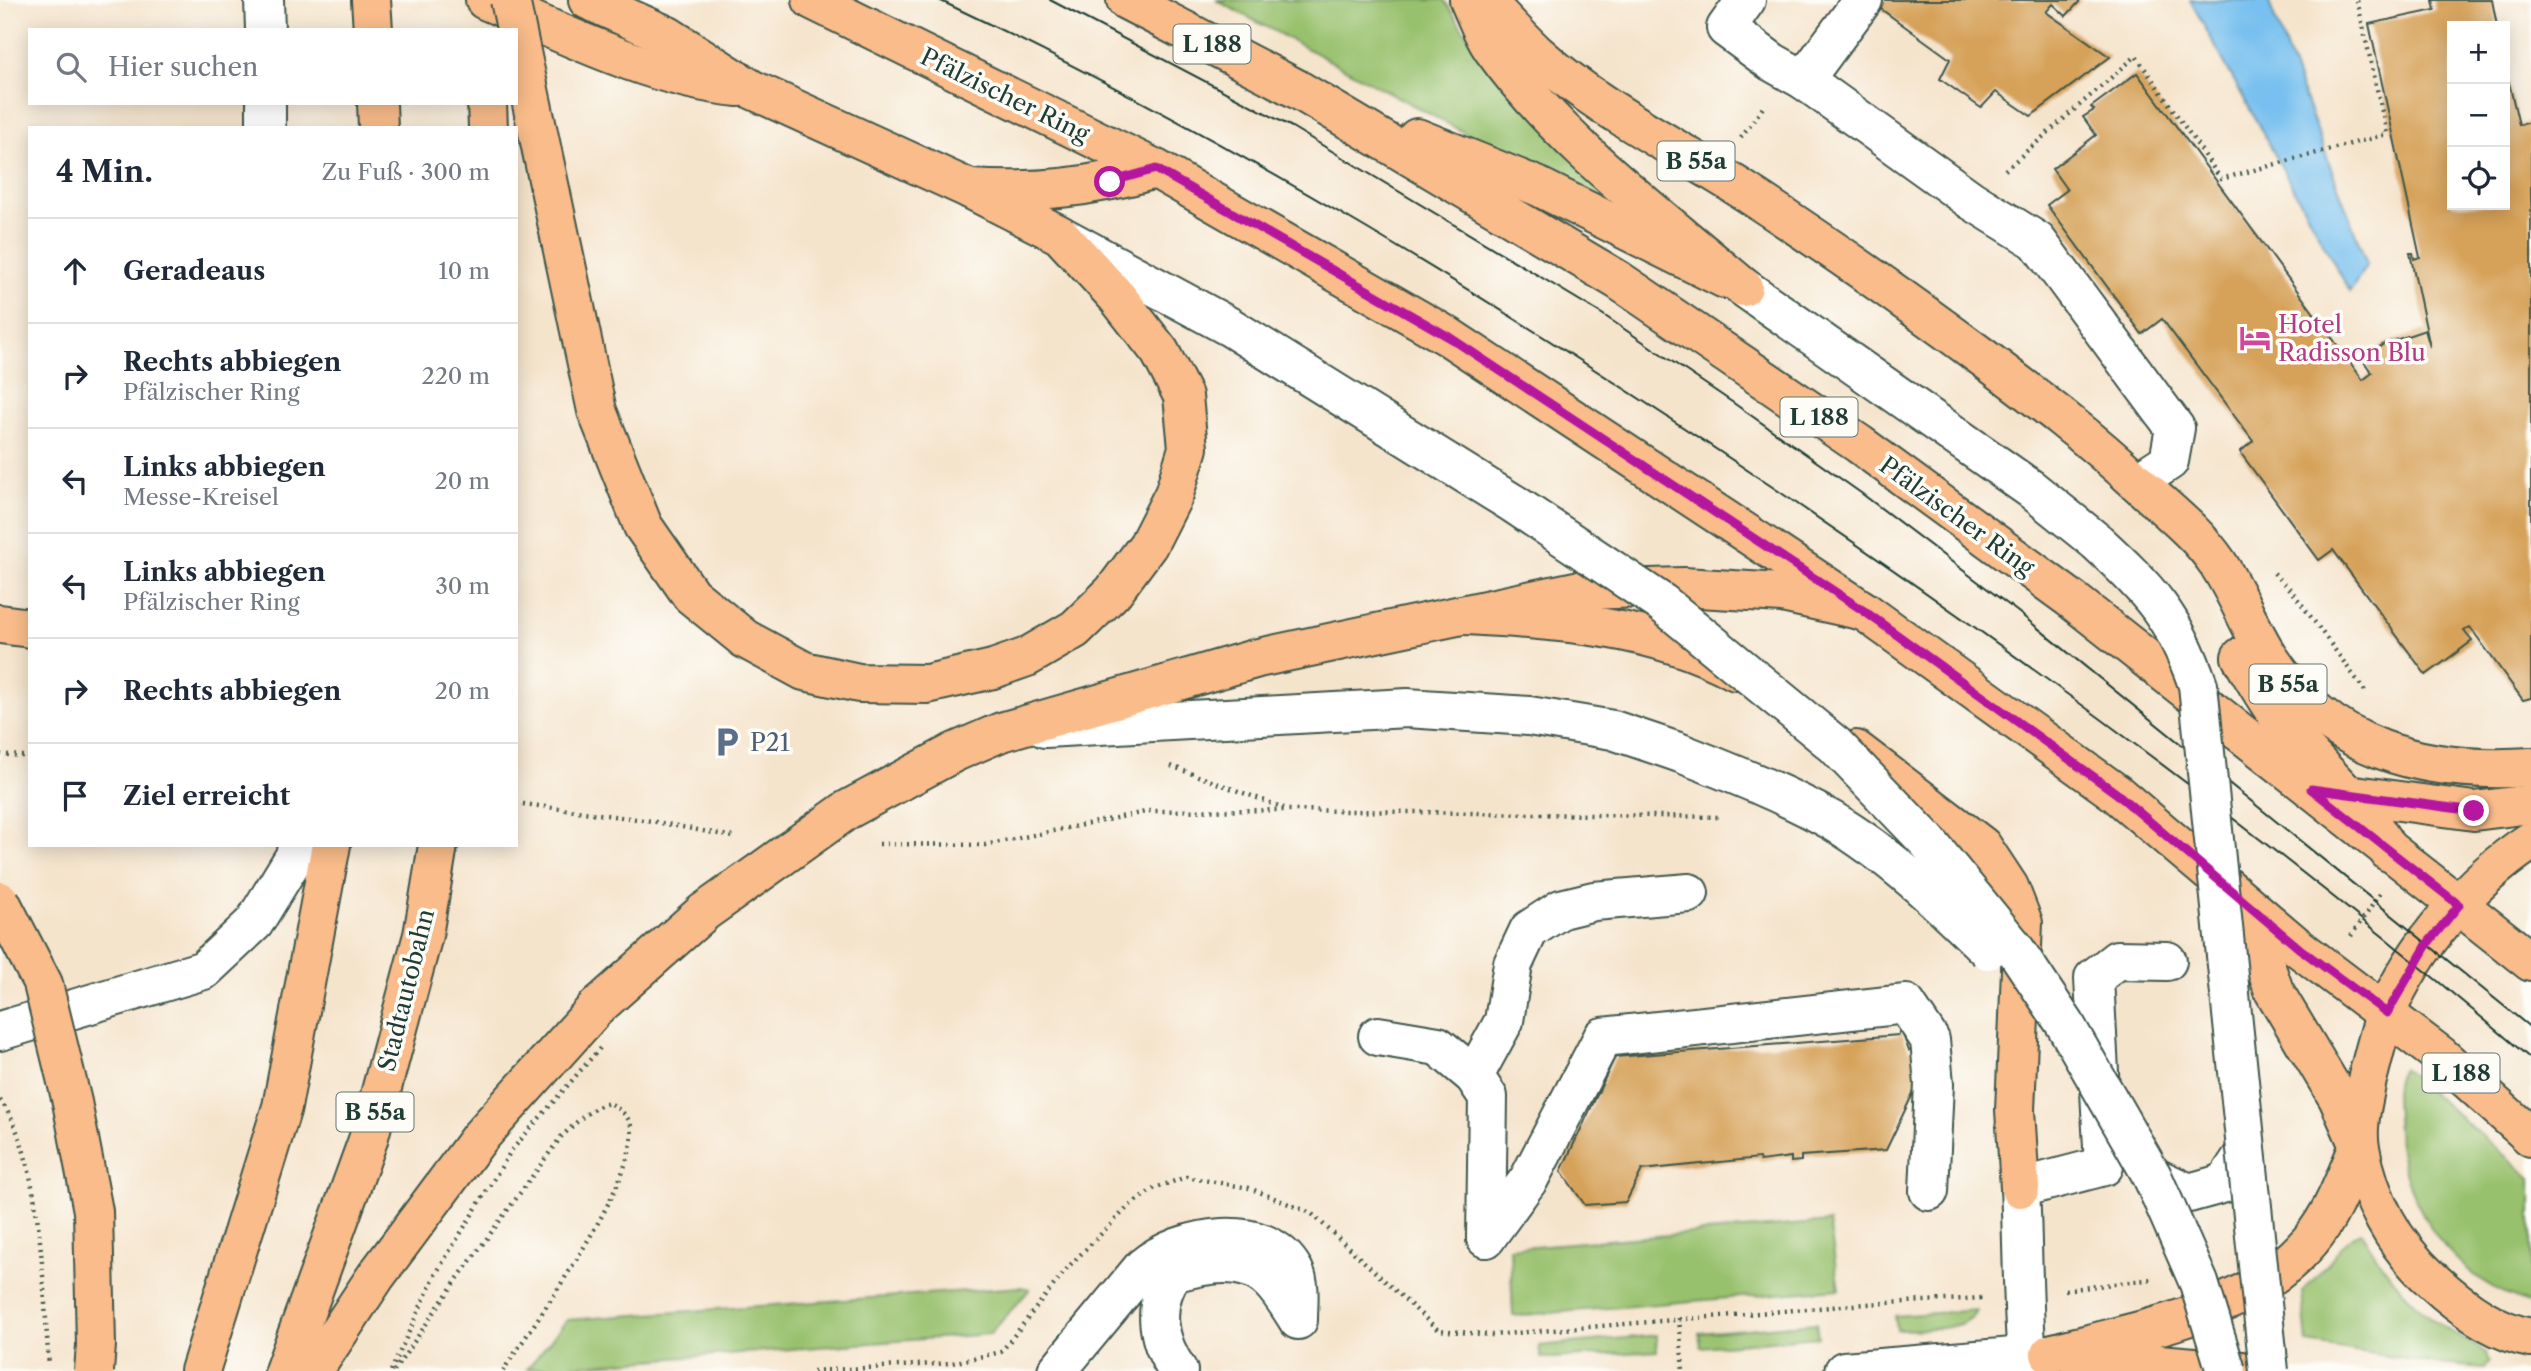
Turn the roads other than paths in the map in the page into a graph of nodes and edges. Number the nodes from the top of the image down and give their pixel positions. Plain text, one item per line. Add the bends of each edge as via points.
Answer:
1 (264, 0) edge
2 (371, 0) edge
3 (484, 0) edge
4 (510, 0) edge
5 (587, 0) edge
6 (812, 0) edge
7 (1126, 0) edge
8 (1469, 0) edge
9 (1485, 0) edge
10 (1746, 0) edge
11 (1836, 0) edge
12 (1863, 0) edge
13 (265, 28) edge
14 (373, 28) edge
15 (484, 28) edge
16 (516, 28) edge
17 (518, 38) edge
18 (1803, 64) junction
19 (751, 89) junction
20 (1297, 89) junction
21 (266, 105) edge
22 (377, 105) edge
23 (487, 105) edge
24 (266, 126) edge
25 (378, 126) edge
26 (488, 126) edge
27 (1156, 169) junction
28 (970, 189) junction
29 (1060, 235) junction
30 (1743, 287) junction
31 (2149, 494) junction
32 (1864, 611) junction
33 (1463, 615) junction
34 (0, 624) edge
35 (28, 628) edge
36 (1001, 732) junction
37 (2531, 767) edge
38 (2311, 789) junction
39 (2351, 795) junction
40 (2531, 804) edge
41 (2531, 841) edge
42 (297, 847) edge
43 (331, 847) edge
44 (438, 847) edge
45 (2389, 852) junction
46 (1689, 893) dead end
47 (0, 901) edge
48 (2244, 903) junction
49 (2459, 905) junction
50 (2167, 961) dead end
51 (2531, 962) edge
52 (2387, 1013) junction
53 (0, 1031) edge
54 (1378, 1036) dead end
55 (1474, 1076) junction
56 (2118, 1112) junction
57 (2531, 1137) edge
58 (2360, 1146) junction
59 (2246, 1151) junction
60 (2152, 1177) junction
61 (2020, 1188) junction
62 (1929, 1191) dead end
63 (2525, 1340) edge
64 (2038, 1355) junction
65 (2175, 1368) edge
66 (94, 1371) edge
67 (200, 1371) edge
68 (284, 1371) edge
69 (313, 1371) edge
70 (1057, 1371) edge
71 (1178, 1371) edge
72 (1843, 1371) edge
73 (2226, 1371) edge
74 (2242, 1371) edge
75 (2269, 1371) edge

1 - 13 street
2 - 14 main road
3 - 15 main road
3 - 19 main road via 665,73 703,84
4 - 16 main road, bridge
5 - 19 main road via 668,36
6 - 27 main road, Pfälzischer Ring / L 188
7 - 20 main road, Pfälzischer Ring / L 188
8 - 30 main road via 1491,47 1544,110 1605,170
9 - 31 main road, B 55a via 1538,54 1608,106 1749,194 1918,309 2060,415
10 - 18 street via 1726,28 1772,62
11 - 18 street
12 - 18 street
17 - 29 main road, bridge via 597,411 643,526 691,595 744,639 804,671 859,683 927,684 1027,657 1074,629 1113,592 1148,545 1174,494 1188,448 1183,397 1160,352
18 - 31 street via 1971,200 2037,241 2175,428 2169,461
19 - 28 main road
20 - 30 main road via 1537,186
20 - 38 main road, Pfälzischer Ring / L 188 via 1618,280 1848,436 2071,599
21 - 24 street
22 - 25 main road
23 - 26 main road
27 - 28 main road via 1110,182 1040,191
27 - 32 main road, Pfälzischer Ring / L 188 via 1449,337
28 - 29 main road
29 - 56 street, bridge via 1230,327 1514,504 1662,603 1835,745 1928,842 2013,946
30 - 59 street, bridge via 2031,489 2140,581 2175,628 2198,685
31 - 37 main road, B 55a via 2217,561 2287,683 2345,736 2451,766 2485,771
31 - 39 main road, B 55a via 2268,704
32 - 33 main road via 1782,593 1683,587 1580,590
32 - 48 main road, Pfälzischer Ring / L 188 via 2116,793
33 - 36 main road via 1258,658
33 - 61 main road via 1570,620 1646,636 1712,658 1790,700 1982,846 2010,887 2023,923 2015,1110
34 - 35 main road
36 - 56 street, bridge via 1159,719 1407,708 1529,716 1613,730 1678,752 1831,820 1891,862 1988,951
36 - 69 main road, bridge via 847,810 704,912 597,1007 479,1138 376,1276
38 - 39 main road
38 - 45 main road, Pfälzischer Ring / L 188
39 - 40 main road via 2474,811
39 - 45 main road, B 55a
41 - 49 main road
42 - 53 street via 254,923 204,970
43 - 67 main road via 282,1107
44 - 68 main road, Stadtautobahn / B 55a via 423,935 368,1140
45 - 49 main road, Pfälzischer Ring / L 188
46 - 55 street via 1594,901 1561,909 1529,930 1513,964 1504,1021
47 - 66 main road, bridge via 43,984 72,1102 93,1211
48 - 52 main road, Pfälzischer Ring / L 188
48 - 58 main road via 2274,991 2338,1098
49 - 51 main road, Pfälzischer Ring / L 188
49 - 52 main road via 2428,943
50 - 61 street via 2117,960 2094,978 2104,1166
52 - 57 main road, Pfälzischer Ring / L 188
52 - 58 main road via 2362,1105
54 - 55 street via 1438,1046
55 - 62 street via 1488,1097 1486,1238 1529,1179 1603,1037 1906,1004 1930,1040 1934,1084
56 - 60 street, bridge
58 - 63 main road via 2378,1209 2410,1257 2446,1293
58 - 64 main road via 2311,1240 2263,1279 2229,1299 2177,1319
59 - 60 street via 2225,1183 2189,1193
59 - 75 street, bridge
60 - 73 street, bridge via 2199,1283
61 - 64 street via 2025,1270 2003,1297
64 - 65 main road
64 - 72 street
65 - 74 main road
70 - 71 street via 1099,1317 1158,1255 1216,1237 1264,1246 1282,1257 1298,1281 1298,1320 1270,1281 1242,1266 1218,1263 1173,1273 1159,1307 1160,1334

